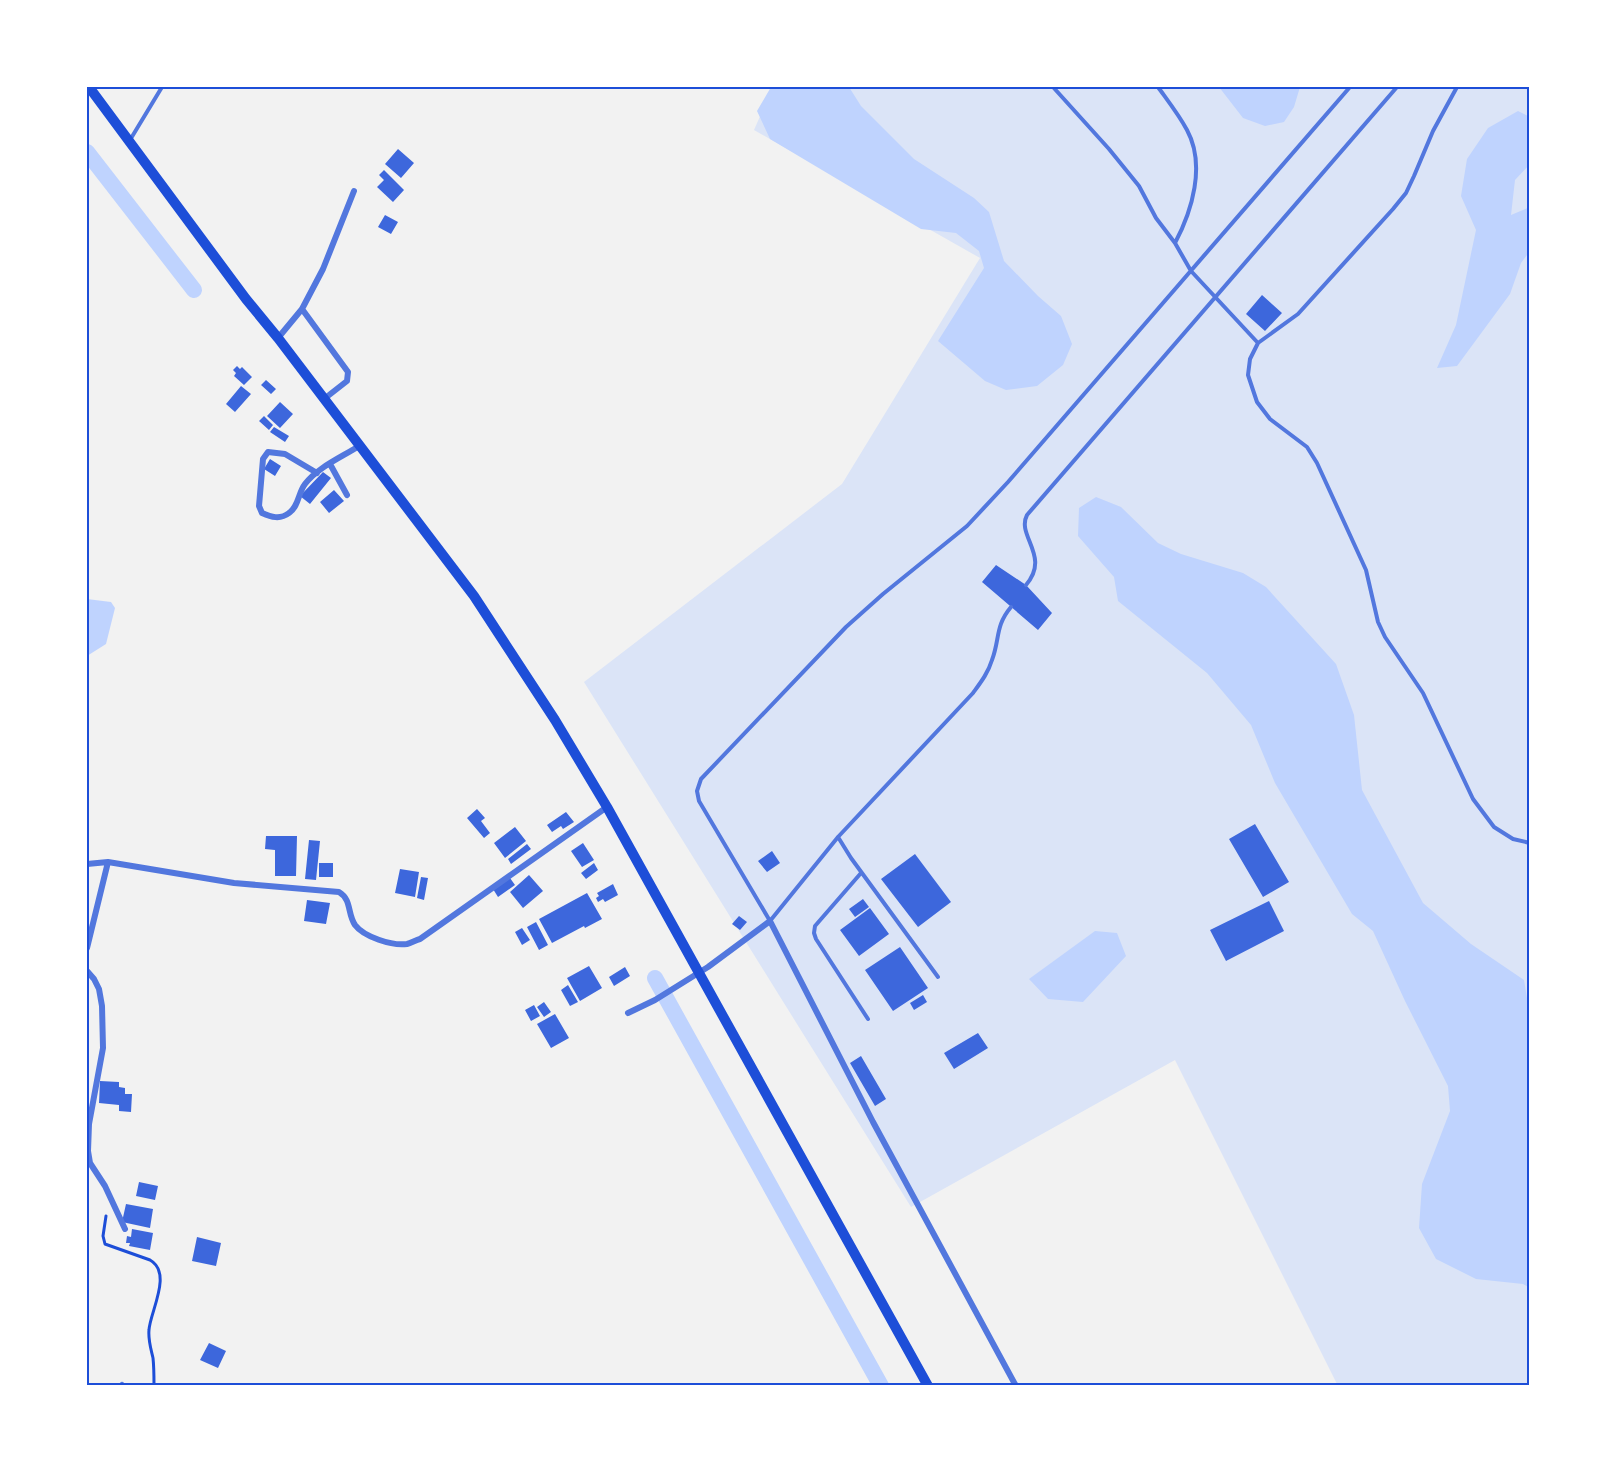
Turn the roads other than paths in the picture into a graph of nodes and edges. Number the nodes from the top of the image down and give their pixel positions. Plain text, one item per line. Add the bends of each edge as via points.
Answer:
1 (89, 87) edge
2 (162, 87) edge
3 (1053, 87) edge
4 (1158, 87) edge
5 (1350, 87) edge
6 (1396, 87) edge
7 (1457, 87) edge
8 (130, 141) junction
9 (354, 191) dead end
10 (1175, 243) junction
11 (1191, 271) junction
12 (1216, 296) junction
13 (300, 311) junction
14 (278, 338) junction
15 (1258, 343) junction
16 (324, 400) junction
17 (359, 446) junction
18 (330, 464) junction
19 (317, 473) junction
20 (347, 495) dead end
21 (1026, 585) dead end
22 (1011, 607) dead end
23 (607, 807) junction
24 (838, 837) junction
25 (1530, 843) edge
26 (87, 857) edge
27 (108, 862) junction
28 (89, 864) edge
29 (861, 873) junction
30 (770, 921) junction
31 (87, 948) edge
32 (704, 970) junction
33 (87, 972) edge
34 (938, 977) dead end
35 (628, 1013) dead end
36 (868, 1018) dead end
37 (125, 1229) dead end
38 (928, 1386) edge
39 (1016, 1386) edge

1 - 8 main road
2 - 8 lane
3 - 10 lane via 1139,186
4 - 10 lane via 1188,131 1194,150 1192,202
5 - 11 lane
6 - 12 lane
7 - 15 lane via 1406,192 1393,209 1298,314
8 - 14 main road
9 - 13 street via 332,250
10 - 11 lane
11 - 12 lane
11 - 30 lane via 967,526 846,627 701,779 699,801
12 - 15 lane
12 - 21 lane via 1027,515 1025,524 1037,563
13 - 14 street
13 - 16 street via 348,372 346,381
14 - 16 main road
15 - 25 lane via 1250,358 1248,375 1257,402 1284,432 1307,447 1317,463 1366,570 1384,637 1423,693 1473,799 1494,827 1513,839
16 - 17 main road
17 - 18 street
17 - 23 main road via 474,596
18 - 19 street
18 - 20 street
19 - 19 street via 304,485 297,504 286,515 274,518 262,513 259,506 263,459 268,452 285,454
22 - 24 lane via 998,628 988,672 973,693
23 - 27 street via 420,939 407,944 380,940 355,926 346,898 339,892 234,883
23 - 32 main road
24 - 29 lane
24 - 30 lane
26 - 28 street
27 - 28 street
27 - 31 street
29 - 34 lane
29 - 36 lane via 815,926 814,933
30 - 32 street
30 - 39 street
32 - 35 street
32 - 38 main road
33 - 37 street via 99,989 103,1048 88,1151 90,1163

